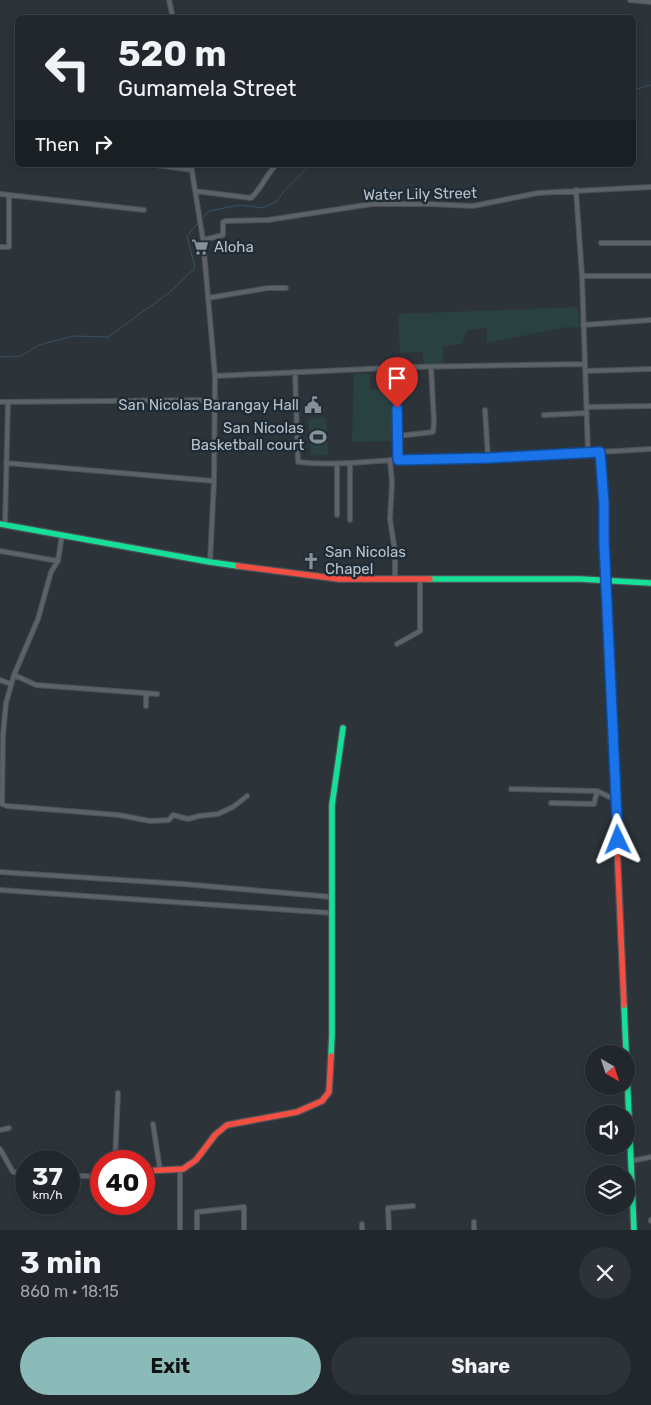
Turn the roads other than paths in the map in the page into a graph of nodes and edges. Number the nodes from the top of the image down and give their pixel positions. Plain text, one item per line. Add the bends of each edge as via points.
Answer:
1 (169, 0) edge
2 (630, 0) edge
3 (651, 2) edge
4 (173, 15) edge
5 (170, 167) edge
6 (274, 167) edge
7 (192, 170) joint
8 (651, 187) edge
9 (576, 190) junction
10 (195, 191) junction
11 (0, 194) edge
12 (9, 196) junction
13 (144, 210) dead end
14 (203, 240) junction
15 (601, 243) dead end
16 (651, 243) edge
17 (0, 247) edge
18 (582, 276) junction
19 (651, 276) edge
20 (286, 288) dead end
21 (208, 298) junction
22 (651, 320) edge
23 (583, 325) junction
24 (585, 364) junction
25 (431, 367) junction
26 (651, 370) edge
27 (585, 371) junction
28 (295, 372) junction
29 (215, 376) junction
30 (396, 395) dead end
31 (216, 400) junction
32 (0, 402) edge
33 (8, 402) junction
34 (651, 406) edge
35 (587, 407) junction
36 (485, 410) dead end
37 (587, 413) junction
38 (544, 415) dead end
39 (398, 436) junction
40 (651, 449) edge
41 (600, 452) junction
42 (588, 453) junction
43 (488, 458) junction
44 (390, 460) junction
45 (398, 460) junction
46 (6, 463) junction
47 (350, 463) junction
48 (337, 464) junction
49 (214, 480) junction
50 (337, 515) dead end
51 (350, 520) dead end
52 (2, 524) edge
53 (62, 535) junction
54 (0, 551) edge
55 (58, 561) junction
56 (210, 562) junction
57 (395, 580) junction
58 (420, 580) junction
59 (606, 580) junction
60 (651, 583) edge
61 (398, 644) dead end
62 (14, 675) junction
63 (0, 680) edge
64 (11, 684) junction
65 (146, 694) junction
66 (157, 694) dead end
67 (146, 706) dead end
68 (343, 728) dead end
69 (511, 789) dead end
70 (597, 792) junction
71 (247, 796) dead end
72 (616, 800) junction
73 (551, 803) dead end
74 (0, 872) edge
75 (0, 890) edge
76 (332, 896) junction
77 (332, 913) junction
78 (118, 1093) dead end
79 (153, 1124) dead end
80 (9, 1128) dead end
81 (0, 1130) edge
82 (0, 1148) edge
83 (115, 1150) edge
84 (651, 1157) edge
85 (632, 1160) junction
86 (155, 1170) edge
87 (160, 1170) junction
88 (180, 1170) junction
89 (15, 1172) edge
90 (414, 1206) dead end
91 (474, 1222) dead end
92 (362, 1224) dead end
93 (180, 1230) edge
94 (197, 1230) edge
95 (244, 1230) edge
96 (362, 1230) edge
97 (389, 1230) edge
98 (474, 1230) edge
99 (634, 1230) edge

1 - 4 street
2 - 3 street
5 - 7 street
6 - 10 street via 251,198
7 - 10 street
8 - 9 street, Water Lily Street
9 - 14 street, Water Lily Street via 538,193 473,206 372,204 268,220 226,221 223,222 223,235
9 - 18 street
10 - 14 street
11 - 12 street
12 - 13 street
12 - 17 street via 9,247
14 - 21 street
15 - 16 street
18 - 19 street
18 - 23 street
20 - 21 street
21 - 29 street
22 - 23 street
23 - 24 street
24 - 25 street
24 - 27 street
25 - 28 street
25 - 39 street via 433,432
26 - 27 street
27 - 35 street
28 - 29 street
28 - 48 street via 298,462
29 - 31 street
30 - 39 street
31 - 33 street
31 - 49 street
32 - 33 street
33 - 46 street
34 - 35 street
35 - 37 street
36 - 43 street
37 - 38 street
37 - 42 street
39 - 45 street
40 - 41 street
41 - 42 street
41 - 59 street
42 - 43 street
43 - 45 street
44 - 45 street
44 - 47 street
44 - 57 street
46 - 49 street
46 - 52 street
47 - 48 street
47 - 51 street
48 - 50 street
49 - 56 street
52 - 53 street
53 - 55 street
53 - 56 street
54 - 55 street
55 - 62 street via 51,572 38,620
56 - 57 street via 339,580
57 - 58 street
58 - 59 street
58 - 61 street via 420,630
59 - 60 street
59 - 72 street
62 - 64 street
62 - 65 street via 36,685
63 - 64 street
64 - 71 street via 3,735 4,805 119,815 150,821 169,820 173,815 188,819 218,814
65 - 66 street
65 - 67 street
68 - 76 street via 332,805
69 - 70 street
70 - 72 street
70 - 73 street via 594,804
72 - 85 street
74 - 76 street
75 - 77 street
76 - 77 street
77 - 88 street via 329,1092 322,1101 297,1112 227,1124 220,1128 198,1159
78 - 83 street
79 - 87 street
80 - 81 street
82 - 89 street
84 - 85 street
85 - 99 street
86 - 87 street
87 - 88 street
88 - 93 street
90 - 97 street via 388,1208
91 - 98 street
92 - 96 street
94 - 95 street via 197,1212 244,1207

